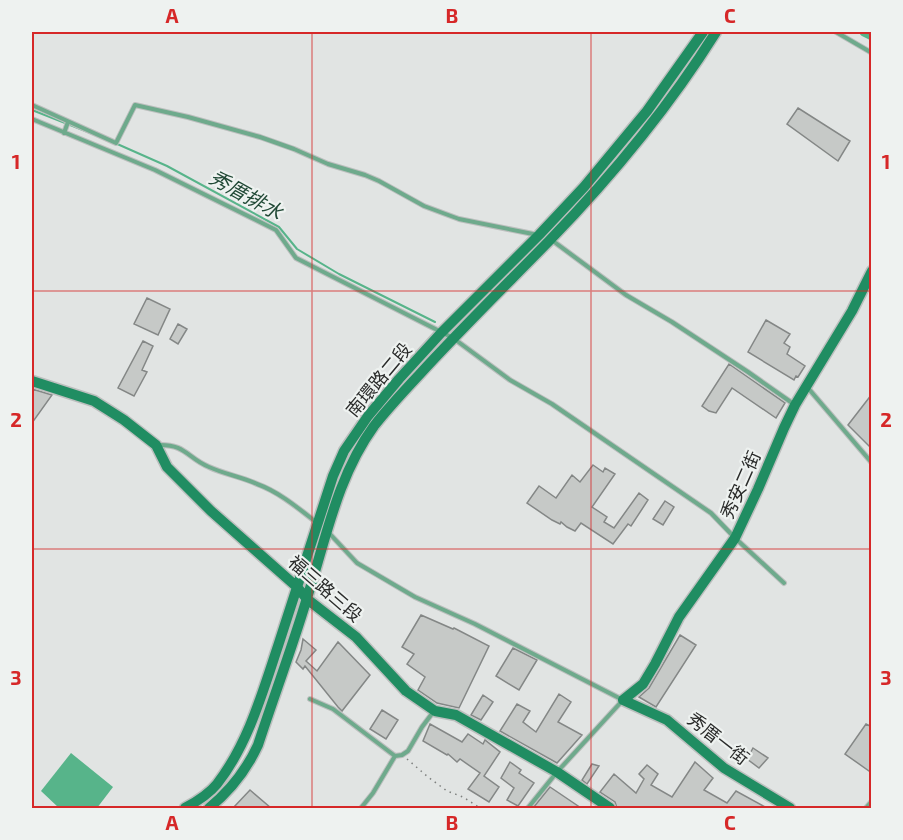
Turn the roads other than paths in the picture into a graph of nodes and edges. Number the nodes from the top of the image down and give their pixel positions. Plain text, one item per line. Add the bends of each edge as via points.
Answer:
1 (703, 32) edge
2 (716, 32) edge
3 (836, 32) edge
4 (872, 53) edge
5 (32, 105) edge
6 (32, 119) edge
7 (68, 122) junction
8 (64, 133) junction
9 (539, 235) junction
10 (550, 239) junction
11 (872, 272) edge
12 (443, 332) junction
13 (453, 338) junction
14 (32, 381) edge
15 (807, 386) junction
16 (795, 405) junction
17 (156, 445) junction
18 (872, 463) edge
19 (317, 523) junction
20 (326, 531) junction
21 (735, 538) junction
22 (784, 583) dead end
23 (297, 587) junction
24 (307, 599) junction
25 (310, 699) dead end
26 (623, 700) junction
27 (435, 711) junction
28 (395, 756) junction
29 (557, 772) junction
30 (872, 801) edge
31 (185, 808) edge
32 (209, 808) edge
33 (361, 808) edge
34 (528, 808) edge
35 (610, 808) edge
36 (788, 808) edge
37 (866, 808) edge

1 - 9 street, 南環路二段 via 647,111
2 - 10 street, 南環路二段 via 656,118
3 - 4 lane
5 - 7 lane
6 - 8 lane
7 - 8 lane
7 - 9 lane via 116,143 135,105 189,117 260,137 365,175 424,206 459,219
8 - 12 lane via 155,170 256,219 276,230 296,258
9 - 10 lane
9 - 12 street, 南環路二段
10 - 13 street, 南環路二段
10 - 16 lane via 626,295
11 - 15 street, 秀安二街
12 - 13 lane
12 - 19 street, 南環路二段 via 399,378 344,451
13 - 20 street, 南環路二段 via 375,425 345,477
13 - 21 lane via 711,513
14 - 17 street, 福三路三段 via 94,401
15 - 16 street, 秀安二街
15 - 18 lane
16 - 21 street, 秀安二街
17 - 19 lane via 181,448 208,467 260,484
17 - 23 street, 福三路三段 via 167,467
19 - 20 lane
19 - 23 street, 南環路二段
20 - 24 street, 南環路二段
20 - 26 lane via 357,563 415,597
21 - 22 lane
21 - 26 street, 秀安二街 via 680,617 643,684
23 - 24 street, 福三路三段
23 - 31 street, 南環路二段 via 263,693 236,756 216,786
24 - 27 street, 福三路三段 via 356,637 406,691
24 - 32 street, 南環路二段 via 249,765
25 - 28 lane via 333,709
26 - 29 lane
26 - 36 street, 秀厝一街 via 668,720 724,768
27 - 28 lane via 408,751
27 - 29 street, 福三路三段 via 456,715
28 - 33 lane
29 - 34 lane
29 - 35 street, 福三路三段
30 - 37 lane

